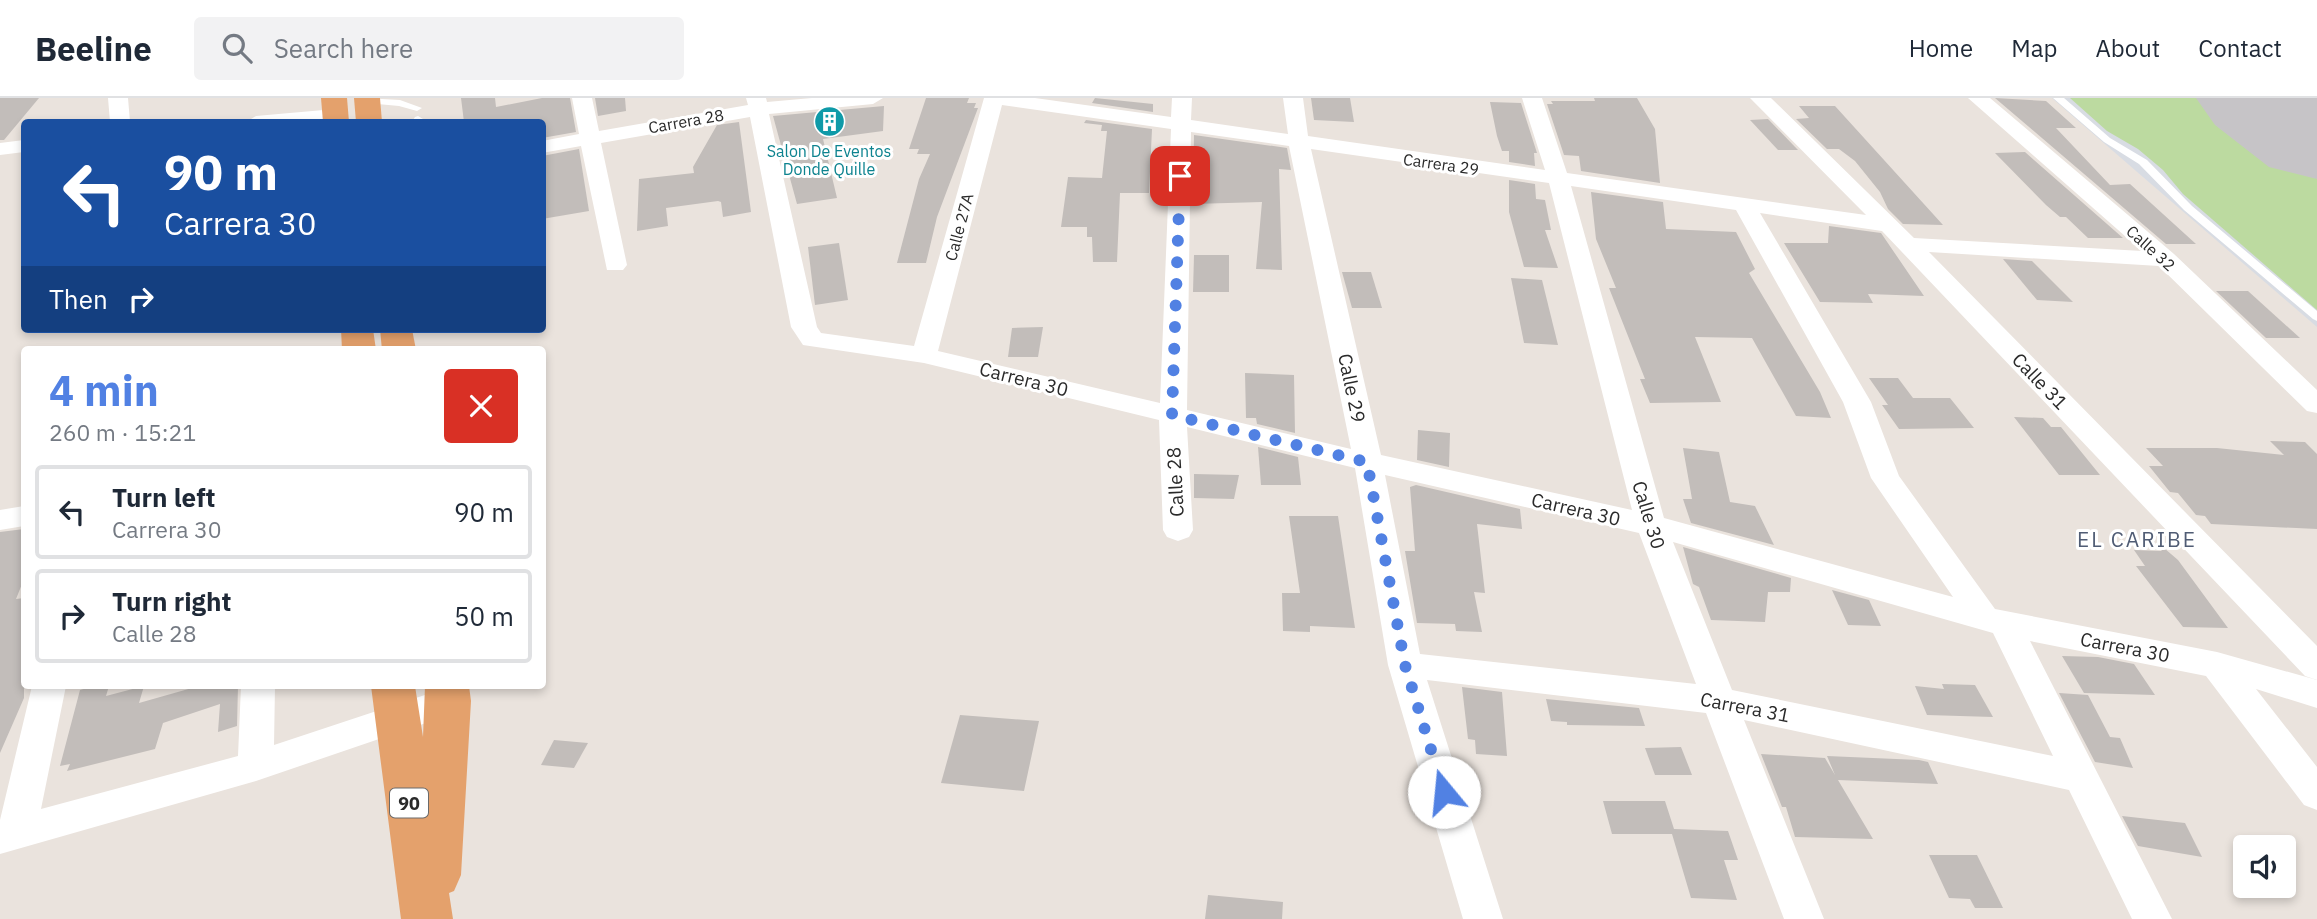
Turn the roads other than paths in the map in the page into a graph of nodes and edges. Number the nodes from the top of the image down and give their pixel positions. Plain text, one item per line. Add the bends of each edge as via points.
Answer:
1 (118, 98) edge
2 (582, 98) edge
3 (873, 98) edge
4 (994, 98) edge
5 (1182, 98) edge
6 (1293, 98) edge
7 (1532, 98) edge
8 (1760, 98) edge
9 (1978, 98) edge
10 (2058, 98) edge
11 (845, 99) edge
12 (757, 103) edge
13 (368, 107) edge
14 (335, 112) edge
15 (417, 116) edge
16 (120, 119) edge
17 (280, 119) edge
18 (1181, 123) junction
19 (592, 137) junction
20 (1299, 143) junction
21 (546, 145) edge
22 (21, 146) edge
23 (0, 149) edge
24 (1559, 181) junction
25 (1745, 207) junction
26 (1898, 234) junction
27 (2165, 259) junction
28 (615, 265) dead end
29 (2317, 317) edge
30 (924, 355) junction
31 (2317, 405) edge
32 (1172, 415) junction
33 (1367, 462) junction
34 (21, 516) edge
35 (0, 520) edge
36 (1651, 525) junction
37 (1178, 530) dead end
38 (1994, 620) junction
39 (1405, 665) junction
40 (2217, 665) junction
41 (2317, 667) edge
42 (48, 689) edge
43 (258, 689) edge
44 (448, 694) edge
45 (2317, 694) edge
46 (1716, 700) junction
47 (395, 702) edge
48 (256, 766) junction
49 (2081, 777) junction
50 (2317, 794) edge
51 (9, 835) edge
52 (427, 919) edge
53 (433, 919) edge
54 (1483, 919) edge
55 (1804, 919) edge
56 (2152, 919) edge

1 - 16 street
2 - 19 street
3 - 11 street, Carrera 28
4 - 18 street, Carrera 29
4 - 30 street, Calle 27A
5 - 18 street, Calle 28
6 - 20 street, Calle 29
7 - 24 street, Calle 30
8 - 26 street, Calle 31
9 - 27 street, Calle 32
10 - 29 lane via 2107,140 2143,162 2188,208
11 - 12 street, Carrera 28
12 - 19 street, Carrera 28
12 - 30 street, Carrera 30 via 804,327 812,340
13 - 15 lane via 400,103
14 - 17 street
18 - 20 street, Carrera 29
18 - 32 street, Calle 28
19 - 21 street, Carrera 28
19 - 28 street
20 - 24 street, Carrera 29
20 - 33 street, Calle 29
22 - 23 street
24 - 25 street, Carrera 29
24 - 36 street, Calle 30
25 - 26 street, Carrera 29
25 - 38 street via 1857,402 1885,478
26 - 27 street, Carrera 29
26 - 41 street, Calle 31
27 - 31 street, Calle 32
30 - 32 street, Carrera 30
32 - 33 street, Carrera 30
32 - 37 street, Calle 28
33 - 36 street, Carrera 30
33 - 39 street, Calle 29
34 - 35 street
36 - 38 street, Carrera 30
36 - 46 street, Calle 30
38 - 40 street, Carrera 30
38 - 49 street
39 - 46 street, Carrera 31
39 - 54 street, Calle 29
40 - 45 street, Carrera 30
40 - 50 street
42 - 51 street
43 - 48 street
44 - 47 street
44 - 53 highway, 90
46 - 49 street, Carrera 31
46 - 55 street, Calle 30
47 - 48 street
47 - 52 highway, 90
48 - 51 street
49 - 56 street

